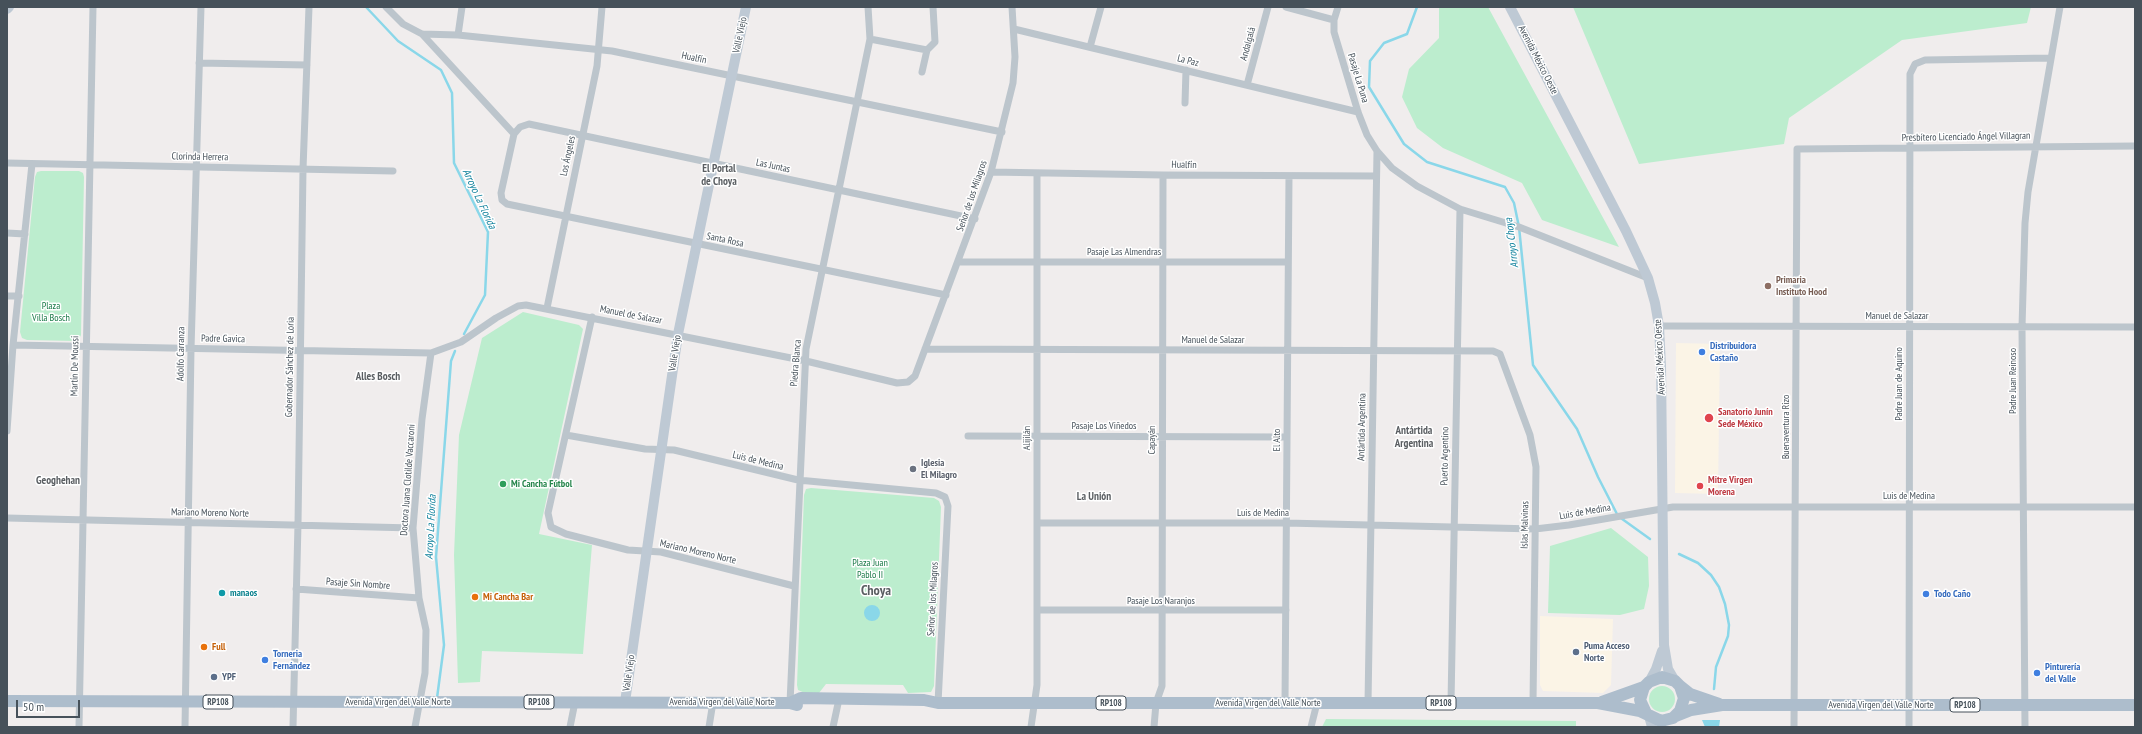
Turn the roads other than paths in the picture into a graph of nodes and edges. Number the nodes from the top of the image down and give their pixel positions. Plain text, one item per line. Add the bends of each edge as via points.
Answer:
1 (10, 7) edge
2 (93, 7) edge
3 (201, 7) edge
4 (309, 7) edge
5 (386, 7) edge
6 (462, 7) edge
7 (602, 7) edge
8 (746, 7) edge
9 (868, 7) edge
10 (933, 7) edge
11 (1012, 7) edge
12 (1101, 7) edge
13 (1268, 7) edge
14 (1286, 7) edge
15 (1338, 7) edge
16 (1510, 7) edge
17 (2060, 7) edge
18 (7, 9) edge
19 (1334, 20) junction
20 (1014, 29) junction
21 (422, 34) junction
22 (458, 35) junction
23 (870, 39) junction
24 (1090, 47) junction
25 (598, 50) junction
26 (927, 50) junction
27 (2050, 58) junction
28 (199, 63) junction
29 (307, 65) junction
30 (1186, 70) junction
31 (922, 72) dead end
32 (731, 77) junction
33 (1247, 85) junction
34 (857, 102) junction
35 (1185, 103) dead end
36 (1358, 112) junction
37 (1002, 132) junction
38 (514, 134) junction
39 (582, 136) junction
40 (2036, 146) junction
41 (2135, 146) edge
42 (1910, 148) junction
43 (1797, 149) joint
44 (1377, 151) junction
45 (7, 163) edge
46 (32, 164) junction
47 (713, 164) junction
48 (89, 165) junction
49 (196, 167) junction
50 (303, 169) junction
51 (393, 171) dead end
52 (992, 172) junction
53 (1037, 173) junction
54 (1163, 175) junction
55 (1289, 176) junction
56 (1376, 176) junction
57 (838, 190) junction
58 (1460, 209) junction
59 (565, 216) junction
60 (975, 218) junction
61 (7, 233) edge
62 (25, 234) junction
63 (697, 244) junction
64 (959, 262) junction
65 (1037, 262) junction
66 (1162, 262) junction
67 (1288, 262) junction
68 (821, 270) junction
69 (1648, 278) junction
70 (946, 295) junction
71 (7, 296) edge
72 (19, 296) junction
73 (547, 308) junction
74 (592, 317) junction
75 (1659, 326) junction
76 (1796, 326) junction
77 (1910, 326) junction
78 (2022, 327) junction
79 (2135, 327) edge
80 (7, 328) edge
81 (15, 329) junction
82 (678, 334) junction
83 (13, 345) junction
84 (85, 346) junction
85 (191, 349) junction
86 (925, 349) junction
87 (1037, 349) junction
88 (1162, 349) junction
89 (1288, 350) junction
90 (1374, 350) junction
91 (301, 351) junction
92 (1457, 351) junction
93 (431, 353) junction
94 (1500, 354) joint
95 (806, 361) junction
96 (908, 382) joint
97 (9, 383) edge
98 (7, 426) edge
99 (7, 431) edge
100 (566, 435) junction
101 (968, 436) dead end
102 (1037, 436) junction
103 (1162, 436) junction
104 (1287, 437) junction
105 (662, 449) junction
106 (798, 480) junction
107 (945, 497) joint
108 (1795, 506) junction
109 (1909, 506) junction
110 (2023, 507) junction
111 (2135, 507) edge
112 (1663, 509) junction
113 (7, 518) edge
114 (82, 520) junction
115 (187, 522) junction
116 (1037, 523) junction
117 (1286, 523) junction
118 (298, 524) junction
119 (1162, 524) junction
120 (1371, 525) junction
121 (1454, 527) junction
122 (413, 528) junction
123 (1535, 529) junction
124 (646, 551) junction
125 (794, 586) junction
126 (296, 590) junction
127 (419, 598) junction
128 (1037, 610) junction
129 (1286, 610) junction
130 (1162, 611) junction
131 (1664, 645) junction
132 (1677, 683) junction
133 (1646, 684) junction
134 (7, 702) edge
135 (80, 702) junction
136 (185, 702) junction
137 (293, 702) junction
138 (425, 702) junction
139 (575, 702) junction
140 (625, 702) junction
141 (713, 702) junction
142 (790, 703) junction
143 (838, 703) junction
144 (938, 703) junction
145 (1033, 703) junction
146 (1156, 703) junction
147 (1285, 703) junction
148 (1317, 703) junction
149 (1368, 703) junction
150 (1451, 703) junction
151 (1533, 703) junction
152 (1598, 703) junction
153 (1722, 705) junction
154 (1795, 705) junction
155 (1909, 705) junction
156 (2025, 705) junction
157 (2135, 705) edge
158 (1649, 719) edge
159 (1672, 720) edge
160 (79, 727) edge
161 (185, 727) edge
162 (293, 727) edge
163 (415, 727) edge
164 (570, 727) edge
165 (709, 727) edge
166 (833, 727) edge
167 (1031, 727) edge
168 (1154, 727) edge
169 (1311, 727) edge
170 (1794, 727) edge
171 (1909, 727) edge
172 (2025, 727) edge

1 - 18 main road
2 - 48 street, Martín De Moussi
3 - 28 street, Adolfo Carranza
4 - 29 street, Gobernador Sánchez de Loria
5 - 21 street, Hualfín via 403,24
6 - 22 street
7 - 25 street, Los Ángeles
8 - 32 main road, Valle Viejo
9 - 23 street, Piedra Blanca
10 - 26 street via 935,42
11 - 20 street, Señor de los Milagros
12 - 24 street
13 - 33 street, Andalgalá
14 - 19 street
15 - 19 street, Pasaje La Puna
16 - 69 main road, Avenida México Oeste
17 - 27 street, Padre Juan Reinoso
19 - 36 street, Pasaje La Puna via 1334,32
20 - 24 street, La Paz
20 - 37 street, Señor de los Milagros via 1013,83
21 - 22 street, Hualfín
21 - 38 street
22 - 25 street, Hualfín
23 - 26 street
23 - 34 street, Piedra Blanca
24 - 30 street, La Paz
25 - 32 street, Hualfín
25 - 39 street, Los Ángeles
26 - 31 street
27 - 40 street, Padre Juan Reinoso
27 - 42 street, Padre Juan de Aquino via 1925,60 1915,64 1910,74
28 - 29 street
28 - 49 street, Adolfo Carranza
29 - 50 street, Gobernador Sánchez de Loria
30 - 33 street, La Paz
30 - 35 street
32 - 34 street, Hualfín
32 - 47 main road, Valle Viejo
33 - 36 street, La Paz
34 - 37 street, Hualfín
34 - 57 street, Piedra Blanca
36 - 44 street, Pasaje La Puna
37 - 52 street, Señor de los Milagros
38 - 39 street, Las Juntas via 520,127 529,124
38 - 59 street, Santa Rosa via 501,193 502,200 507,204
39 - 47 street, Las Juntas
39 - 59 street, Los Ángeles
40 - 41 street, Presbítero Licenciado Ángel Villagran
40 - 42 street, Presbítero Licenciado Ángel Villagran
40 - 78 street, Padre Juan Reinoso via 2025,223
42 - 43 street, Presbítero Licenciado Ángel Villagran
42 - 77 street, Padre Juan de Aquino
43 - 76 street, Buenaventura Rizo
44 - 56 street, Antártida Argentina
44 - 58 street, Pasaje La Puna via 1392,168 1417,186
45 - 46 street, Clorinda Herrera
46 - 48 street, Clorinda Herrera
46 - 62 street
47 - 57 street, Las Juntas
47 - 63 main road, Valle Viejo
48 - 49 street, Clorinda Herrera
48 - 84 street, Martín De Moussi
49 - 50 street, Clorinda Herrera
49 - 85 street, Adolfo Carranza
50 - 51 street, Clorinda Herrera
50 - 91 street, Gobernador Sánchez de Loria
52 - 53 street, Hualfín
52 - 60 street, Señor de los Milagros
53 - 54 street, Hualfín
53 - 65 street, Alijilán
54 - 55 street, Hualfín
54 - 66 street, Capayán
55 - 56 street, Hualfín
55 - 67 street, El Alto
56 - 90 street, Antártida Argentina
57 - 60 street, Las Juntas
57 - 68 street, Piedra Blanca
58 - 69 street, Pasaje La Puna via 1519,227
58 - 92 street, Puerto Argentino
59 - 63 street, Santa Rosa
59 - 73 street, Los Ángeles
60 - 64 street, Señor de los Milagros
61 - 62 street
62 - 72 street
63 - 68 street, Santa Rosa
63 - 82 main road, Valle Viejo
64 - 65 street, Pasaje Las Almendras
64 - 70 street, Señor de los Milagros
65 - 66 street, Pasaje Las Almendras
65 - 87 street, Alijilán
66 - 67 street, Pasaje Las Almendras
66 - 88 street, Capayán
67 - 89 street, El Alto
68 - 70 street, Santa Rosa
68 - 95 street, Piedra Blanca
69 - 75 main road, Avenida México Oeste
70 - 86 street, Señor de los Milagros
71 - 72 street
72 - 81 street
73 - 74 street, Manuel de Salazar
73 - 93 street, Manuel de Salazar via 518,306 461,342
74 - 82 street, Manuel de Salazar
74 - 100 street
75 - 76 street, Manuel de Salazar
75 - 112 main road, Avenida México Oeste
76 - 77 street, Manuel de Salazar
76 - 108 street, Buenaventura Rizo
77 - 78 street, Manuel de Salazar
77 - 109 street, Padre Juan de Aquino
78 - 79 street, Manuel de Salazar
78 - 110 street, Padre Juan Reinoso
80 - 81 street
81 - 83 street
82 - 95 street, Manuel de Salazar
82 - 105 main road, Valle Viejo
83 - 84 street, Padre Gavica
83 - 97 street
84 - 85 street, Padre Gavica
84 - 114 street, Martín De Moussi
85 - 91 street, Padre Gavica
85 - 115 street, Adolfo Carranza
86 - 87 street, Manuel de Salazar
86 - 96 street, Señor de los Milagros via 915,376
87 - 88 street, Manuel de Salazar
87 - 102 street, Alijilán
88 - 89 street, Manuel de Salazar
88 - 103 street, Capayán
89 - 90 street, Manuel de Salazar
89 - 104 street, El Alto
90 - 92 street, Manuel de Salazar
90 - 120 street, Antártida Argentina
91 - 93 street, Padre Gavica
91 - 118 street, Gobernador Sánchez de Loria
92 - 94 street, Manuel de Salazar via 1493,351
92 - 121 street, Puerto Argentino
93 - 122 street, Doctora Juana Clotilde Vaccaroni via 422,419
94 - 123 street, Islas Malvinas via 1534,450
95 - 96 street, Manuel de Salazar via 897,383
95 - 106 street, Piedra Blanca
97 - 98 street
98 - 99 street
100 - 105 street, Luis de Medina via 645,449
100 - 124 street, Mariano Moreno Norte via 548,513 551,527 566,534 628,550
101 - 102 street, Pasaje Los Viñedos
102 - 103 street, Pasaje Los Viñedos
102 - 116 street, Alijilán
103 - 104 street, Pasaje Los Viñedos
103 - 119 street, Capayán
104 - 117 street, El Alto
105 - 106 street, Luis de Medina
105 - 124 main road, Valle Viejo
106 - 107 street, Luis de Medina via 936,492
106 - 125 street, Piedra Blanca
107 - 144 street, Señor de los Milagros via 948,506
108 - 109 street, Luis de Medina
108 - 112 street, Luis de Medina
108 - 154 street, Buenaventura Rizo
109 - 110 street, Luis de Medina
109 - 155 street, Padre Juan de Aquino
110 - 111 street, Luis de Medina
110 - 156 street, Padre Juan Reinoso
112 - 123 street, Luis de Medina
112 - 131 main road, Avenida México Oeste
113 - 114 street, Mariano Moreno Norte
114 - 115 street, Mariano Moreno Norte
114 - 135 street, Martín De Moussi
115 - 118 street, Mariano Moreno Norte
115 - 136 street, Adolfo Carranza
116 - 119 street, Luis de Medina
116 - 128 street, Alijilán
117 - 119 street, Luis de Medina
117 - 120 street, Luis de Medina
117 - 129 street, El Alto
118 - 122 street, Mariano Moreno Norte
118 - 126 street, Gobernador Sánchez de Loria
119 - 130 street, Capayán
120 - 121 street, Luis de Medina
120 - 149 street, Antártida Argentina
121 - 123 street, Luis de Medina
121 - 150 street, Puerto Argentino
122 - 127 street, Doctora Juana Clotilde Vaccaroni
123 - 151 street, Islas Malvinas
124 - 125 street, Mariano Moreno Norte via 661,552
124 - 140 main road, Valle Viejo
125 - 142 street, Piedra Blanca
126 - 127 street, Pasaje Sin Nombre
126 - 137 street, Gobernador Sánchez de Loria
127 - 138 street, Doctora Juana Clotilde Vaccaroni via 426,630
128 - 130 street, Pasaje Los Naranjos
128 - 145 street, Alijilán via 1037,685
129 - 130 street, Pasaje Los Naranjos
129 - 147 street, El Alto
130 - 146 street, Capayán via 1162,686
131 - 132 main road, Avenida México Oeste via 1668,669
131 - 133 main road, Avenida México Oeste via 1660,661
132 - 133 main road, RP108 via 1662,677
132 - 153 main road, Avenida Virgen del Valle Norte / RP108 via 1696,696
132 - 159 main road via 1683,692 1683,705
133 - 152 main road, Avenida Virgen del Valle Norte / RP108
133 - 158 main road via 1640,700
134 - 135 main road, Avenida Virgen del Valle Norte / RP108
135 - 136 main road, Avenida Virgen del Valle Norte / RP108
135 - 160 street, Martín De Moussi
136 - 137 main road, Avenida Virgen del Valle Norte / RP108
136 - 161 street, Adolfo Carranza
137 - 138 main road, Avenida Virgen del Valle Norte / RP108
137 - 162 street, Gobernador Sánchez de Loria
138 - 139 main road, Avenida Virgen del Valle Norte / RP108
138 - 163 street, Doctora Juana Clotilde Vaccaroni
139 - 140 main road, Avenida Virgen del Valle Norte / RP108
139 - 164 street
140 - 141 main road, Avenida Virgen del Valle Norte / RP108
141 - 142 main road, Avenida Virgen del Valle Norte / RP108
141 - 165 street
142 - 143 main road, Avenida Virgen del Valle Norte / RP108 via 800,706
143 - 144 main road, Avenida Virgen del Valle Norte / RP108 via 924,707
143 - 166 street
144 - 145 main road, Avenida Virgen del Valle Norte / RP108
145 - 146 main road, Avenida Virgen del Valle Norte / RP108
145 - 167 street, Alijilán
146 - 147 main road, Avenida Virgen del Valle Norte / RP108
146 - 168 street, Capayán
147 - 148 main road, Avenida Virgen del Valle Norte / RP108
148 - 149 main road, Avenida Virgen del Valle Norte / RP108
148 - 169 street
149 - 150 main road, Avenida Virgen del Valle Norte / RP108
150 - 151 main road, Avenida Virgen del Valle Norte / RP108
151 - 152 main road, Avenida Virgen del Valle Norte / RP108
152 - 158 main road, Avenida Virgen del Valle Norte / RP108
153 - 154 main road, Avenida Virgen del Valle Norte / RP108
153 - 159 main road, Avenida Virgen del Valle Norte / RP108 via 1691,710
154 - 155 main road, Avenida Virgen del Valle Norte / RP108
154 - 170 street, Buenaventura Rizo
155 - 156 main road, Avenida Virgen del Valle Norte / RP108
155 - 171 street, Padre Juan de Aquino
156 - 157 main road, Avenida Virgen del Valle Norte / RP108
156 - 172 street, Padre Juan Reinoso
158 - 159 main road, RP108

